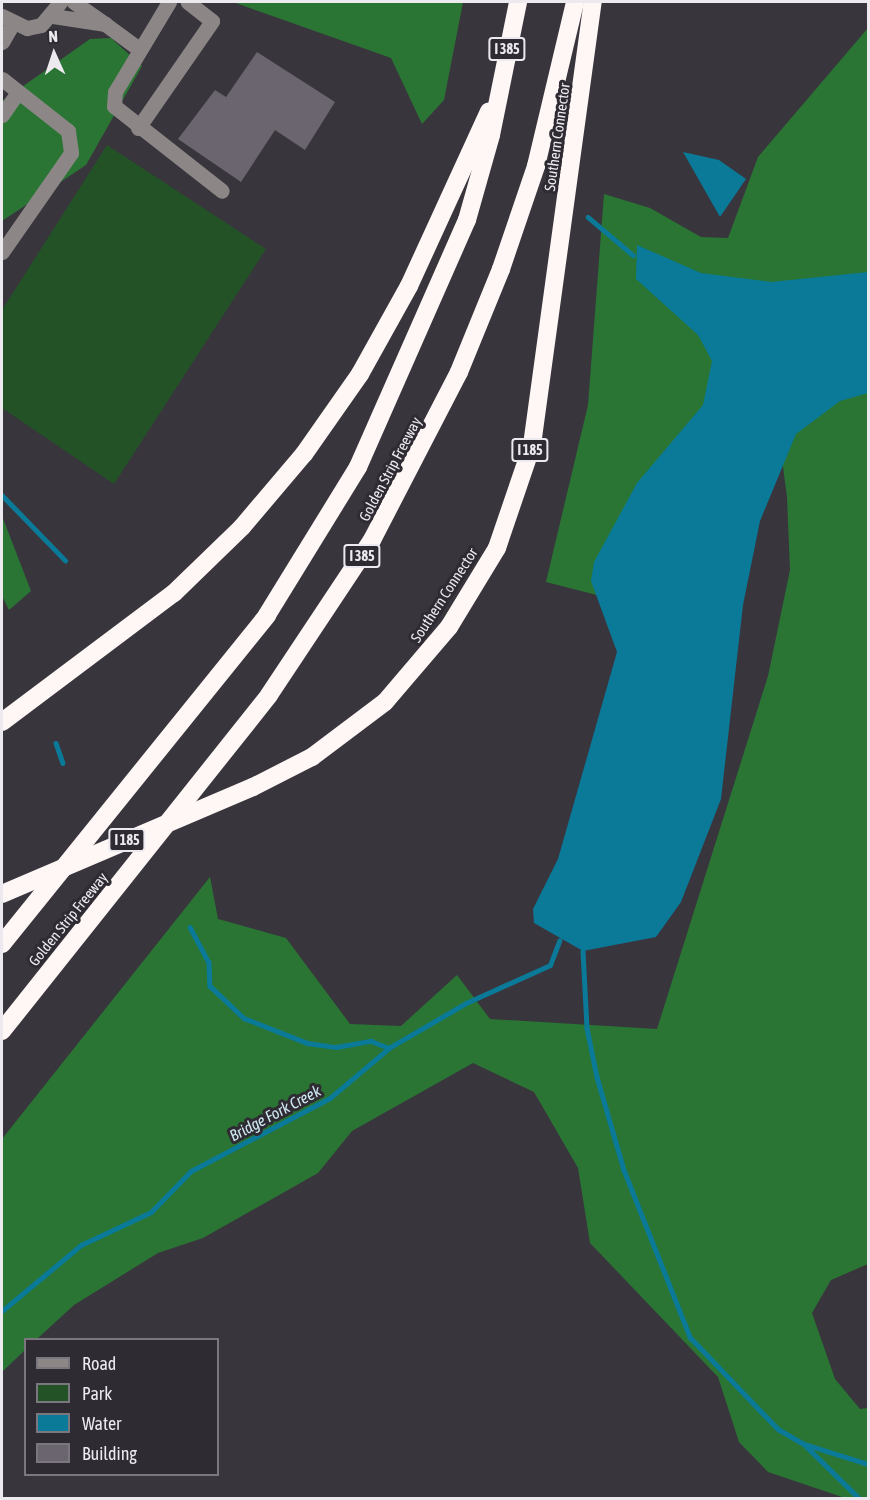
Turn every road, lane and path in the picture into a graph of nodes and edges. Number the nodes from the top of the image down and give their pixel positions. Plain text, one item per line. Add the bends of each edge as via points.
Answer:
1 (60, 2) edge
2 (74, 2) edge
3 (169, 2) edge
4 (188, 2) edge
5 (518, 2) edge
6 (575, 2) edge
7 (593, 2) edge
8 (53, 16) junction
9 (7, 20) edge
10 (105, 24) junction
11 (2, 42) edge
12 (139, 49) junction
13 (2, 79) edge
14 (18, 92) junction
15 (496, 96) junction
16 (2, 115) edge
17 (138, 128) junction
18 (222, 191) dead end
19 (2, 252) edge
20 (2, 722) edge
21 (2, 894) edge
22 (2, 944) edge
23 (2, 1031) edge

1 - 8 street
2 - 10 street
3 - 12 street
4 - 17 street via 212,21
5 - 15 highway, Golden Strip Freeway / I 385
6 - 23 highway, Golden Strip Freeway / I 385 via 536,166 501,269 454,382 378,531 269,695
7 - 21 highway, Southern Connector / I 185, bridge via 532,444 497,548 449,627 385,702 312,757 253,787
8 - 9 street via 41,25
8 - 10 street
9 - 11 street
10 - 12 street
12 - 17 street via 114,106
13 - 14 street
14 - 16 street
14 - 19 street via 68,131 71,153
15 - 20 highway via 409,286 360,374 304,454 242,527 174,593
15 - 22 highway, Golden Strip Freeway / I 385 via 491,135 467,220 358,467 267,615
17 - 18 street

